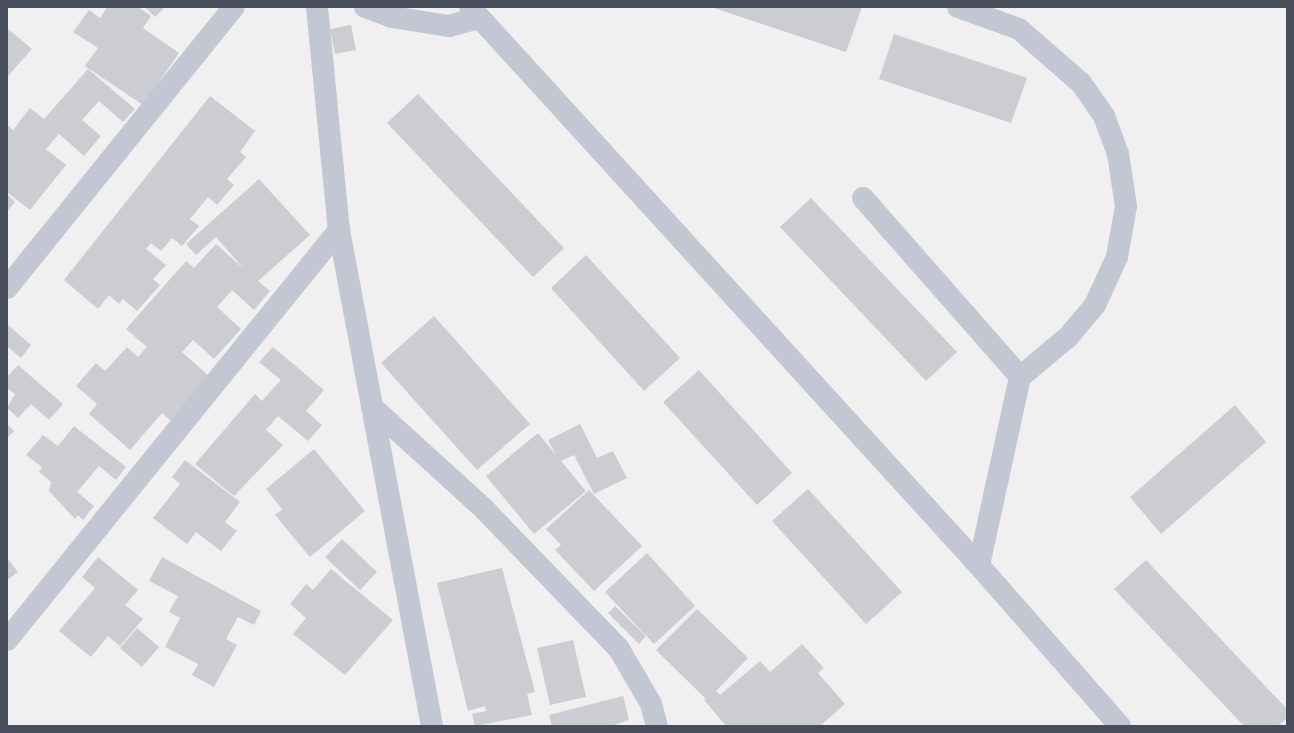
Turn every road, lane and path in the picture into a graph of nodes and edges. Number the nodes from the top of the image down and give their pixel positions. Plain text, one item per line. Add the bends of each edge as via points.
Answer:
1 (234, 7) edge
2 (317, 7) edge
3 (365, 7) edge
4 (958, 7) edge
5 (474, 12) edge
6 (863, 198) dead end
7 (339, 230) junction
8 (7, 288) edge
9 (1020, 377) junction
10 (372, 407) junction
11 (979, 565) junction
12 (7, 640) edge
13 (432, 726) edge
14 (657, 726) edge
15 (1120, 726) edge

1 - 8 street
2 - 7 street
3 - 5 street via 392,17 449,26
4 - 9 street via 1018,29 1052,55 1081,83 1104,116 1118,154 1126,206 1117,257 1095,305 1068,337
5 - 11 street
6 - 9 street
7 - 10 street
7 - 12 street
9 - 11 street
10 - 13 street
10 - 14 street via 483,508 618,650 651,704
11 - 15 street

